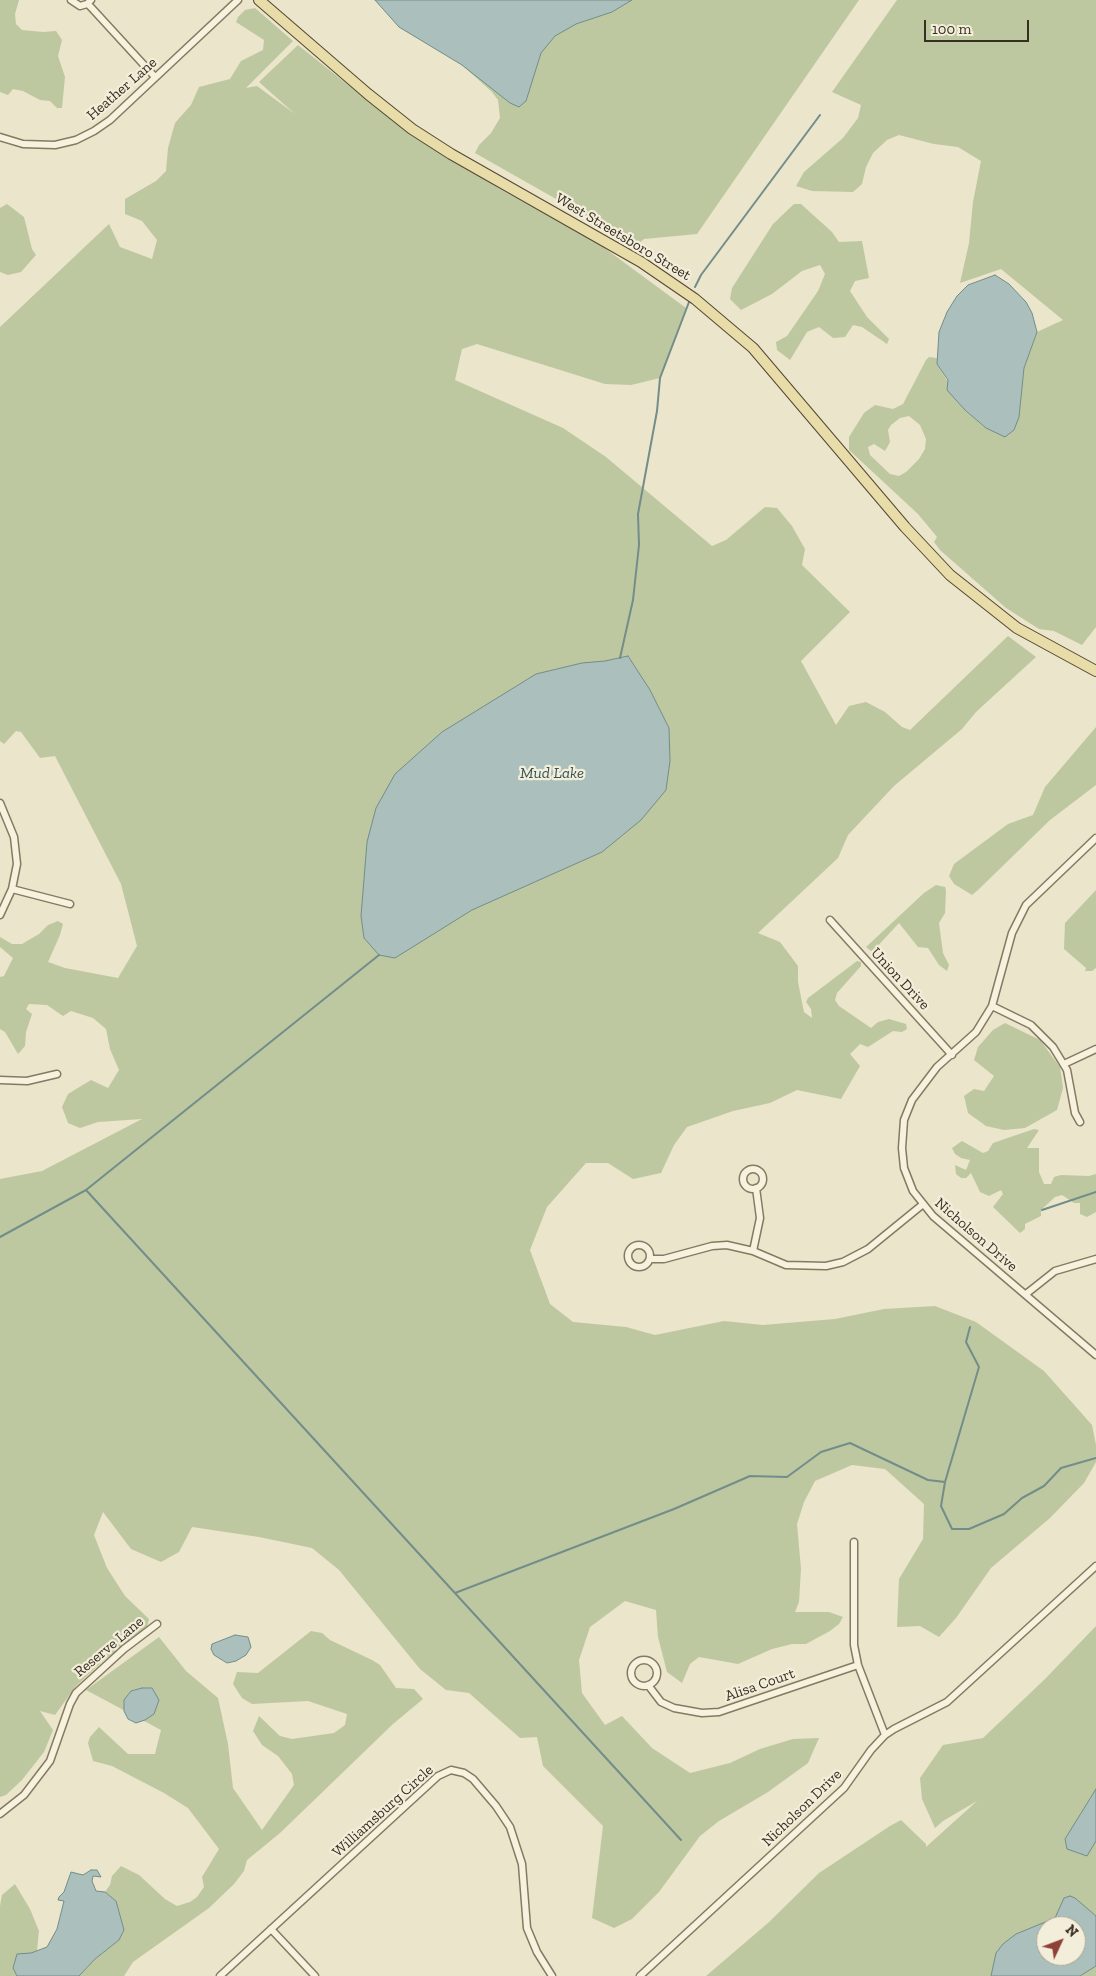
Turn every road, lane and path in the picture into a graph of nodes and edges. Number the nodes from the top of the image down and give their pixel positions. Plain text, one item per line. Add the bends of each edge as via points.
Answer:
1 (72, 0) edge
2 (238, 0) edge
3 (259, 0) edge
4 (90, 2) edge
5 (155, 77) junction
6 (0, 137) edge
7 (1096, 671) edge
8 (0, 803) edge
9 (1096, 838) edge
10 (12, 889) junction
11 (70, 904) dead end
12 (0, 915) edge
13 (830, 920) dead end
14 (992, 1006) junction
15 (1096, 1049) edge
16 (952, 1055) junction
17 (1064, 1064) junction
18 (57, 1074) dead end
19 (0, 1080) edge
20 (1080, 1122) dead end
21 (756, 1188) dead end
22 (922, 1205) junction
23 (753, 1251) junction
24 (650, 1259) dead end
25 (1096, 1259) edge
26 (1026, 1294) junction
27 (1096, 1354) edge
28 (854, 1542) dead end
29 (1096, 1566) edge
30 (157, 1624) dead end
31 (858, 1665) junction
32 (648, 1685) junction
33 (885, 1735) junction
34 (0, 1814) edge
35 (271, 1930) junction
36 (220, 1976) edge
37 (315, 1976) edge
38 (552, 1976) edge
39 (640, 1976) edge

1 - 4 street via 80,6
2 - 5 street, Heather Lane
3 - 7 main road, West Streetsboro Street via 412,129 641,262 695,299 752,348 950,575 1017,628
4 - 5 street
5 - 6 street, Heather Lane via 110,120 76,140 40,145
8 - 10 street via 11,825 16,846 17,864
9 - 14 street, Nicholson Drive via 1038,892 1022,912 1012,933
10 - 11 street
10 - 12 street
13 - 16 street, Union Drive
14 - 16 street, Nicholson Drive via 976,1032
14 - 17 street via 1031,1025 1049,1041
15 - 17 street
16 - 22 street, Nicholson Drive via 921,1086 904,1120 904,1168
17 - 20 street
18 - 19 street via 27,1081
21 - 23 street via 760,1218
22 - 23 street via 868,1249 843,1262 808,1268 786,1265
22 - 26 street, Nicholson Drive
23 - 24 street via 712,1246 664,1259
25 - 26 street via 1055,1271
26 - 27 street, Nicholson Drive
28 - 31 street via 853,1631
29 - 33 street, Nicholson Drive via 948,1702
30 - 34 street, Reserve Lane via 76,1693 50,1761 24,1795
31 - 32 street, Alisa Court via 719,1712 702,1713 674,1708 661,1702
31 - 33 street
32 - 32 street, Alisa Court via 656,1677 656,1668 648,1660 639,1660 631,1674 639,1685
33 - 39 street, Nicholson Drive via 844,1788
35 - 36 street, Williamsburg Circle
35 - 37 street
35 - 38 street, Williamsburg Circle via 438,1776 457,1771 473,1779 510,1827 522,1864 529,1934

